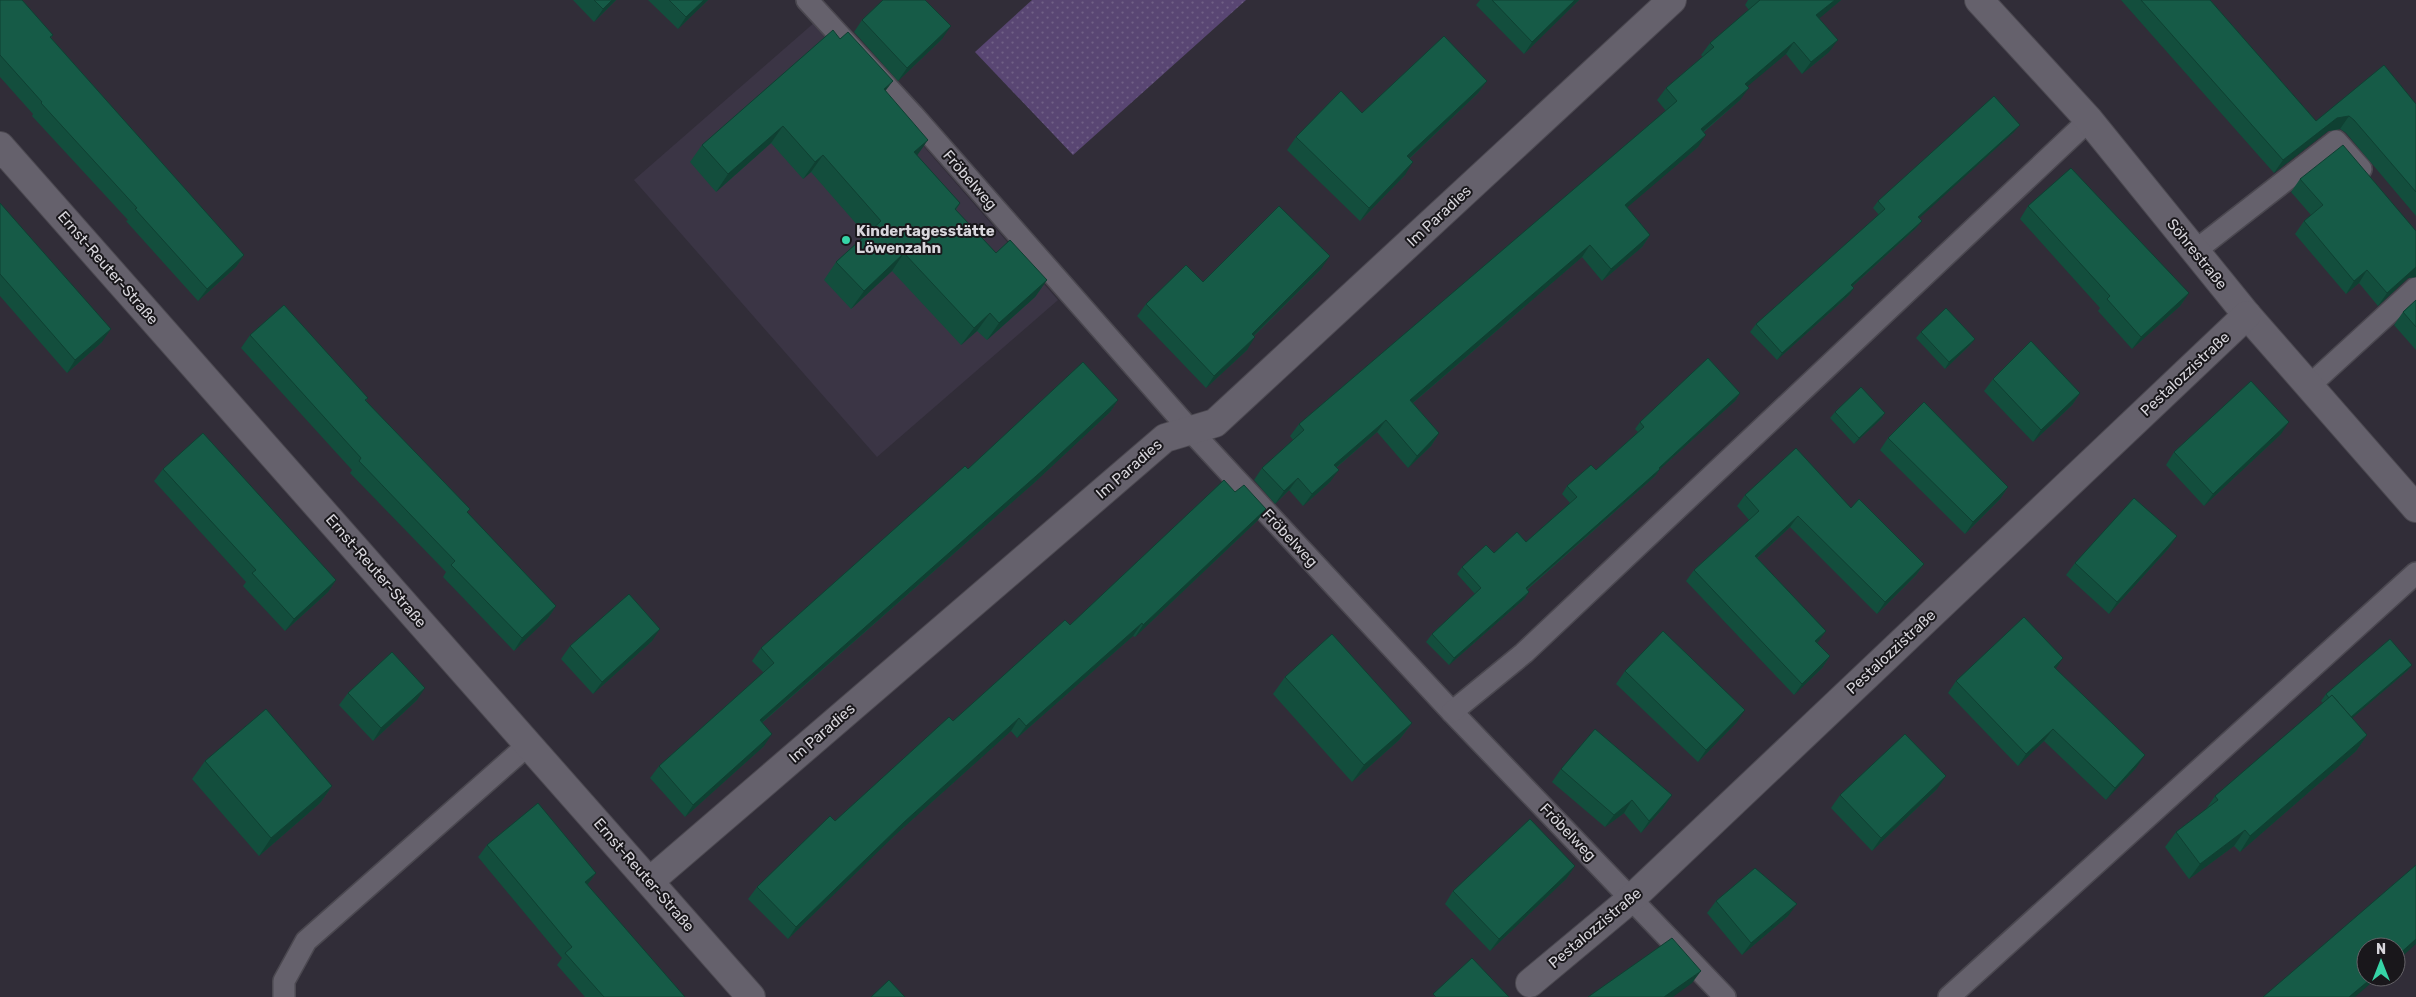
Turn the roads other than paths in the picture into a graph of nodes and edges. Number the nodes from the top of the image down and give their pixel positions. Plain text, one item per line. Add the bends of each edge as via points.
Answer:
1 (807, 0) edge
2 (1672, 0) edge
3 (1979, 0) edge
4 (2090, 120) junction
5 (0, 146) edge
6 (2373, 184) edge
7 (2195, 251) junction
8 (2416, 288) edge
9 (2247, 315) junction
10 (2309, 386) junction
11 (1191, 431) junction
12 (2416, 508) edge
13 (2416, 573) edge
14 (1452, 712) junction
15 (529, 744) junction
16 (650, 881) junction
17 (1632, 898) junction
18 (1530, 983) dead end
19 (284, 997) edge
20 (751, 997) edge
21 (1725, 997) edge
22 (1949, 997) edge

1 - 11 lane, Fröbelweg via 913,115
2 - 11 street, Im Paradies via 1215,423
3 - 4 street, Söhrestraße
4 - 7 street, Söhrestraße
4 - 14 lane via 1524,653
5 - 15 street, Ernst-Reuter-Straße
6 - 7 lane via 2336,141
7 - 9 street, Söhrestraße
8 - 10 lane
9 - 10 street, Söhrestraße
9 - 17 street, Pestalozzistraße
10 - 12 street, Söhrestraße
11 - 14 lane, Fröbelweg
11 - 16 street, Im Paradies via 1166,438
13 - 22 lane
14 - 17 lane, Fröbelweg
15 - 16 street, Ernst-Reuter-Straße
15 - 19 lane via 306,941 284,981
16 - 20 street, Ernst-Reuter-Straße
17 - 18 street, Pestalozzistraße
17 - 21 lane, Fröbelweg

